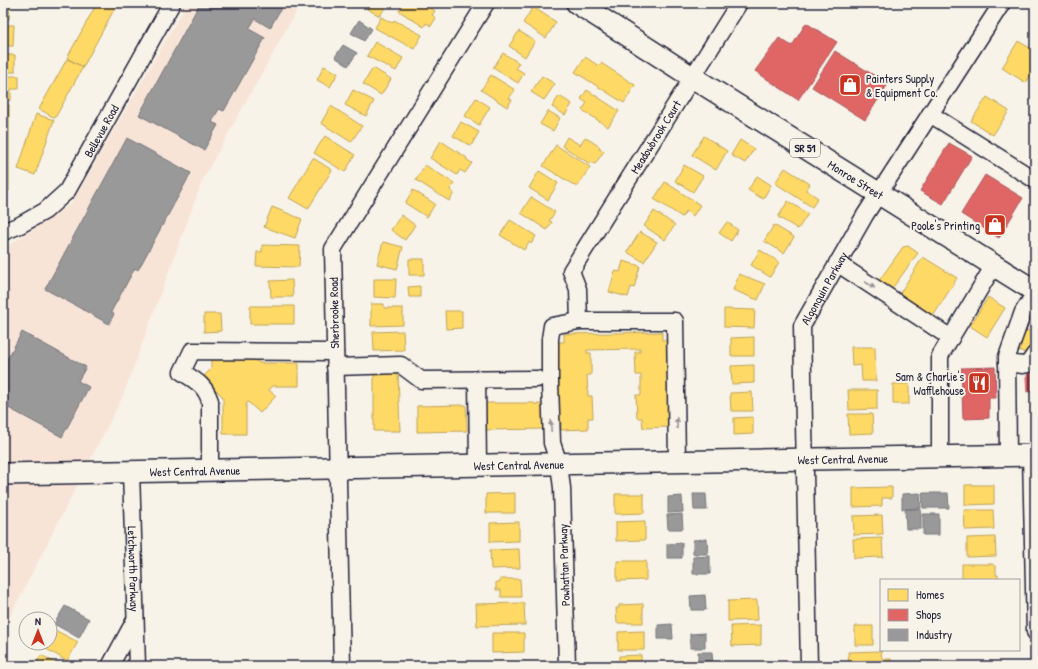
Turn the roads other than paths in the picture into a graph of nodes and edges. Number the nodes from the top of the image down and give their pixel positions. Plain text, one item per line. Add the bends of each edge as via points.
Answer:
1 (172, 3) edge
2 (486, 3) edge
3 (577, 3) edge
4 (739, 3) edge
5 (1002, 3) edge
6 (692, 77) junction
7 (930, 114) junction
8 (1035, 180) edge
9 (878, 194) junction
10 (3, 232) edge
11 (837, 263) junction
12 (994, 265) junction
13 (1035, 292) edge
14 (579, 321) junction
15 (951, 338) junction
16 (1035, 354) edge
17 (335, 360) junction
18 (1007, 363) junction
19 (476, 379) junction
20 (537, 379) dead end
21 (1008, 455) junction
22 (1033, 455) edge
23 (940, 457) junction
24 (804, 460) junction
25 (677, 462) junction
26 (559, 464) junction
27 (478, 465) junction
28 (337, 467) junction
29 (210, 470) junction
30 (131, 471) junction
31 (3, 474) edge
32 (135, 619) junction
33 (1035, 632) edge
34 (110, 666) edge
35 (137, 666) edge
36 (342, 666) edge
37 (567, 666) edge
38 (809, 666) edge

1 - 10 street, Bellevue Road via 67,191 45,211
2 - 17 street, Sherbrooke Road via 333,249
3 - 6 main road, Monroe Street / SR 51
4 - 6 street, Meadowbrook Court
5 - 7 street, Algonquin Parkway
6 - 9 main road, Monroe Street / SR 51
6 - 14 street, Meadowbrook Court via 571,271 578,289
7 - 8 street
7 - 9 street, Algonquin Parkway
9 - 11 street, Algonquin Parkway
9 - 12 main road, Monroe Street / SR 51
11 -> 15 street
11 - 24 street, Algonquin Parkway via 802,326
12 - 13 main road, Monroe Street / SR 51
12 - 15 street
13 - 18 street via 1023,312 1009,346
25 -> 14 street via 675,321
26 -> 14 street, Powhattan Parkway via 552,443 551,333 552,326
15 - 23 street via 940,356
16 - 18 street via 1028,364
17 - 19 street via 401,365 421,380
17 - 28 street, Sherbrooke Road
17 - 29 street via 192,351 182,372 202,386 210,401
18 - 21 street
19 - 20 street
19 - 27 street
21 - 22 main road, West Central Avenue
21 - 23 main road, West Central Avenue
22 - 33 street
23 - 24 main road, West Central Avenue
24 - 25 main road, West Central Avenue
24 - 38 street, Algonquin Parkway
25 - 26 main road, West Central Avenue
26 - 27 main road, West Central Avenue
26 - 37 street, Powhattan Parkway via 562,488
27 - 28 main road, West Central Avenue
28 - 29 main road, West Central Avenue
28 - 36 street, Sherbrooke Road
29 - 30 main road, West Central Avenue
30 - 31 main road, West Central Avenue
30 - 32 street, Letchworth Parkway
32 - 34 street
32 - 35 street, Letchworth Parkway

